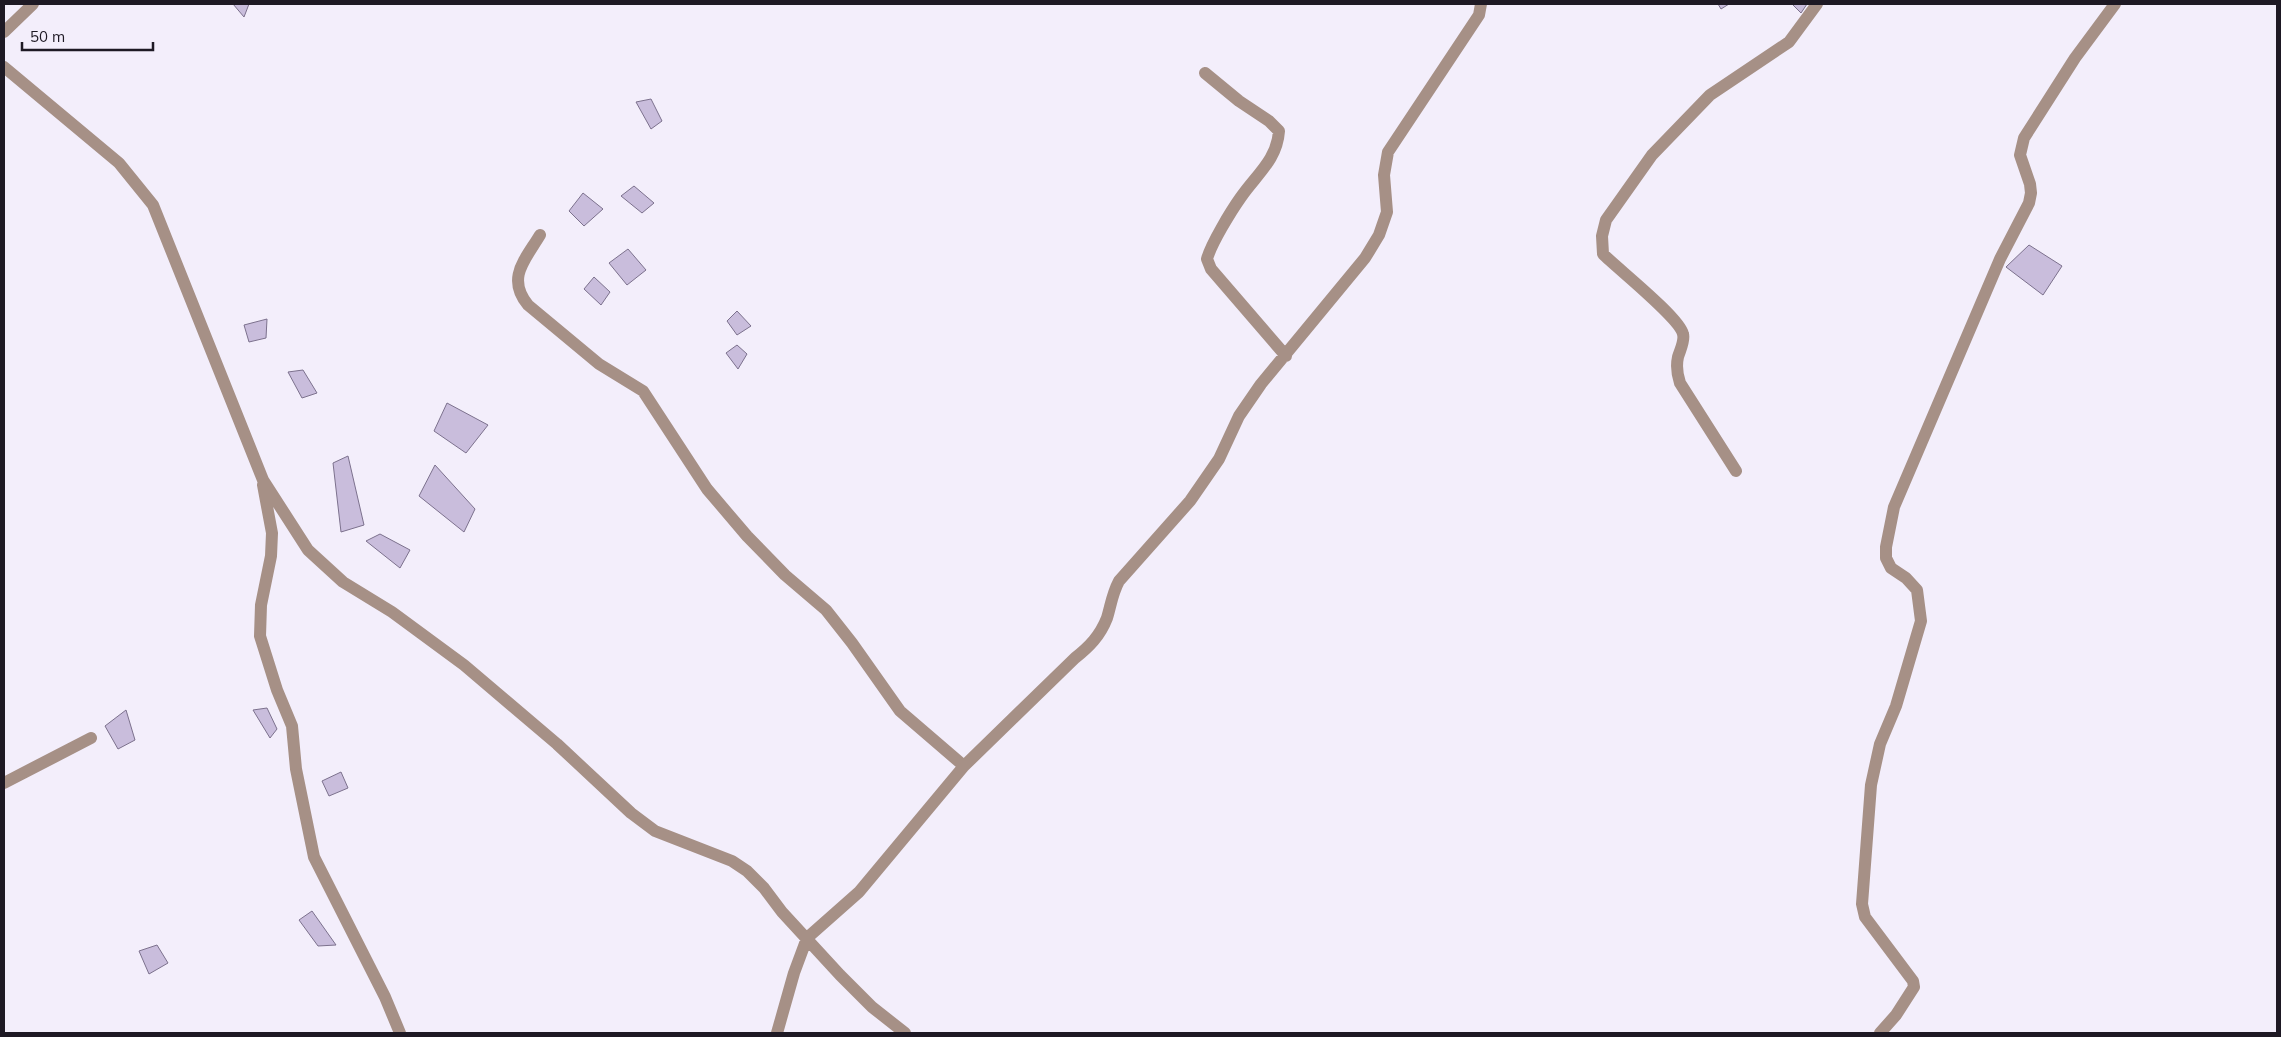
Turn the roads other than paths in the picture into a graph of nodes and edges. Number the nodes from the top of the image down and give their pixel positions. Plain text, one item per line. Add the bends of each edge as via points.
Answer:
1 (33, 4) edge
2 (1481, 4) edge
3 (1817, 4) edge
4 (2115, 4) edge
5 (4, 32) edge
6 (4, 67) edge
7 (1205, 72) dead end
8 (540, 235) dead end
9 (1286, 356) junction
10 (1736, 471) dead end
11 (263, 480) junction
12 (91, 738) dead end
13 (964, 766) junction
14 (4, 783) edge
15 (807, 938) junction
16 (400, 1033) edge
17 (777, 1033) edge
18 (905, 1033) edge
19 (1880, 1033) edge

1 - 5 street
2 - 9 street via 1479,15 1388,152 1384,175 1387,212 1379,235 1365,258
3 - 10 street via 1789,42 1710,95 1652,155 1606,220 1602,236 1603,254 1682,330 1684,339 1677,372 1680,383
4 - 19 street via 2075,58 2021,146 2020,155 2030,184 2029,203 2000,259 1894,507 1886,558 1891,568 1917,590 1921,621 1896,706 1880,744 1871,785 1862,904 1865,916 1913,981 1914,987
6 - 11 street via 119,163 153,205
7 - 9 street via 1279,131 1271,159 1240,198 1207,259 1211,269
8 - 13 street via 517,275 520,295 599,364 643,391 708,489 747,536 826,610 900,711
9 - 13 street via 1245,408 1219,459 1190,502 1119,581 1099,635
11 - 15 street via 308,550 343,582 392,612 464,665 557,744 631,813 655,830 732,861 747,871
11 - 16 street via 272,533 260,636 292,726 296,769 314,857
12 - 14 street
13 - 15 street via 859,892
15 - 17 street
15 - 18 street via 872,1007

